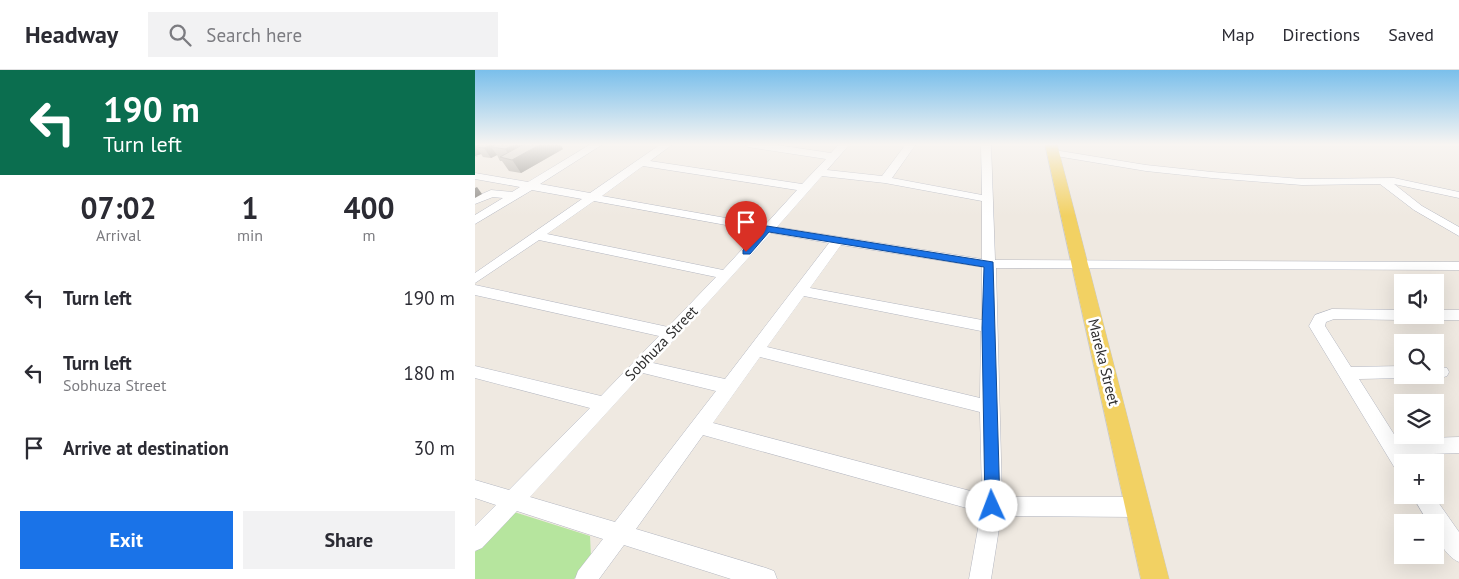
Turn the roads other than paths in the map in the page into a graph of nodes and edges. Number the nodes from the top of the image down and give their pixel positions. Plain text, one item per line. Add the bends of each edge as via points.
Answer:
1 (550, 168) edge
2 (555, 168) edge
3 (635, 168) edge
4 (673, 168) edge
5 (824, 168) edge
6 (894, 168) edge
7 (986, 168) edge
8 (1057, 168) edge
9 (1145, 168) edge
10 (475, 170) edge
11 (820, 172) junction
12 (475, 176) edge
13 (494, 179) junction
14 (885, 180) junction
15 (1381, 180) junction
16 (805, 188) junction
17 (516, 190) junction
18 (1459, 195) edge
19 (592, 197) junction
20 (987, 199) junction
21 (480, 205) edge
22 (475, 220) edge
23 (767, 229) junction
24 (1459, 232) edge
25 (537, 236) junction
26 (838, 240) junction
27 (989, 264) junction
28 (1080, 265) junction
29 (1459, 266) edge
30 (726, 275) junction
31 (475, 279) edge
32 (475, 290) edge
33 (803, 291) junction
34 (1394, 315) edge
35 (1444, 315) edge
36 (1459, 315) edge
37 (988, 328) junction
38 (669, 333) junction
39 (757, 351) junction
40 (638, 366) junction
41 (475, 372) edge
42 (1394, 372) edge
43 (1345, 373) junction
44 (729, 387) junction
45 (603, 404) junction
46 (989, 407) junction
47 (701, 427) junction
48 (1459, 445) edge
49 (1391, 447) junction
50 (1396, 454) edge
51 (475, 489) edge
52 (511, 502) junction
53 (1428, 504) edge
54 (992, 506) junction
55 (1139, 507) junction
56 (621, 534) junction
57 (475, 541) edge
58 (1459, 552) edge
59 (586, 579) edge
60 (766, 579) edge
61 (980, 579) edge
62 (1155, 579) edge

1 - 17 street
2 - 17 street
3 - 19 street
4 - 16 street
5 - 11 street, Sobhuza Street
6 - 14 street
7 - 20 street
8 - 28 main road, Mareka Street
9 - 15 street via 1302,182
10 - 13 street
11 - 14 street
11 - 16 street, Sobhuza Street
12 - 13 street
13 - 17 street
13 - 21 street via 481,186
14 - 20 street
15 - 18 street
15 - 24 street via 1418,208
16 - 23 street, Sobhuza Street
17 - 19 street
17 - 21 street
19 - 23 street
19 - 25 street
20 - 27 street
21 - 22 street
23 - 26 street
23 - 30 street, Sobhuza Street
25 - 30 street
25 - 31 street
26 - 27 street
26 - 33 street
27 - 28 street
27 - 37 street
28 - 29 street
28 - 55 main road, Mareka Street
30 - 38 street, Sobhuza Street
32 - 38 street
33 - 37 street
33 - 39 street
34 - 43 street via 1332,314 1320,319 1317,326
35 - 36 street
37 - 46 street
38 - 40 street, Sobhuza Street
39 - 44 street
39 - 46 street
40 - 44 street
40 - 45 street, Sobhuza Street
41 - 45 street
42 - 43 street
43 - 49 street
44 - 47 street
45 - 52 street, Sobhuza Street
46 - 54 street
47 - 54 street
47 - 56 street
48 - 49 street
49 - 50 street
51 - 52 street
52 - 56 street
52 - 57 street, Sobhuza Street
53 - 58 street
54 - 55 street
54 - 61 street
55 - 62 main road, Mareka Street
56 - 59 street
56 - 60 street

